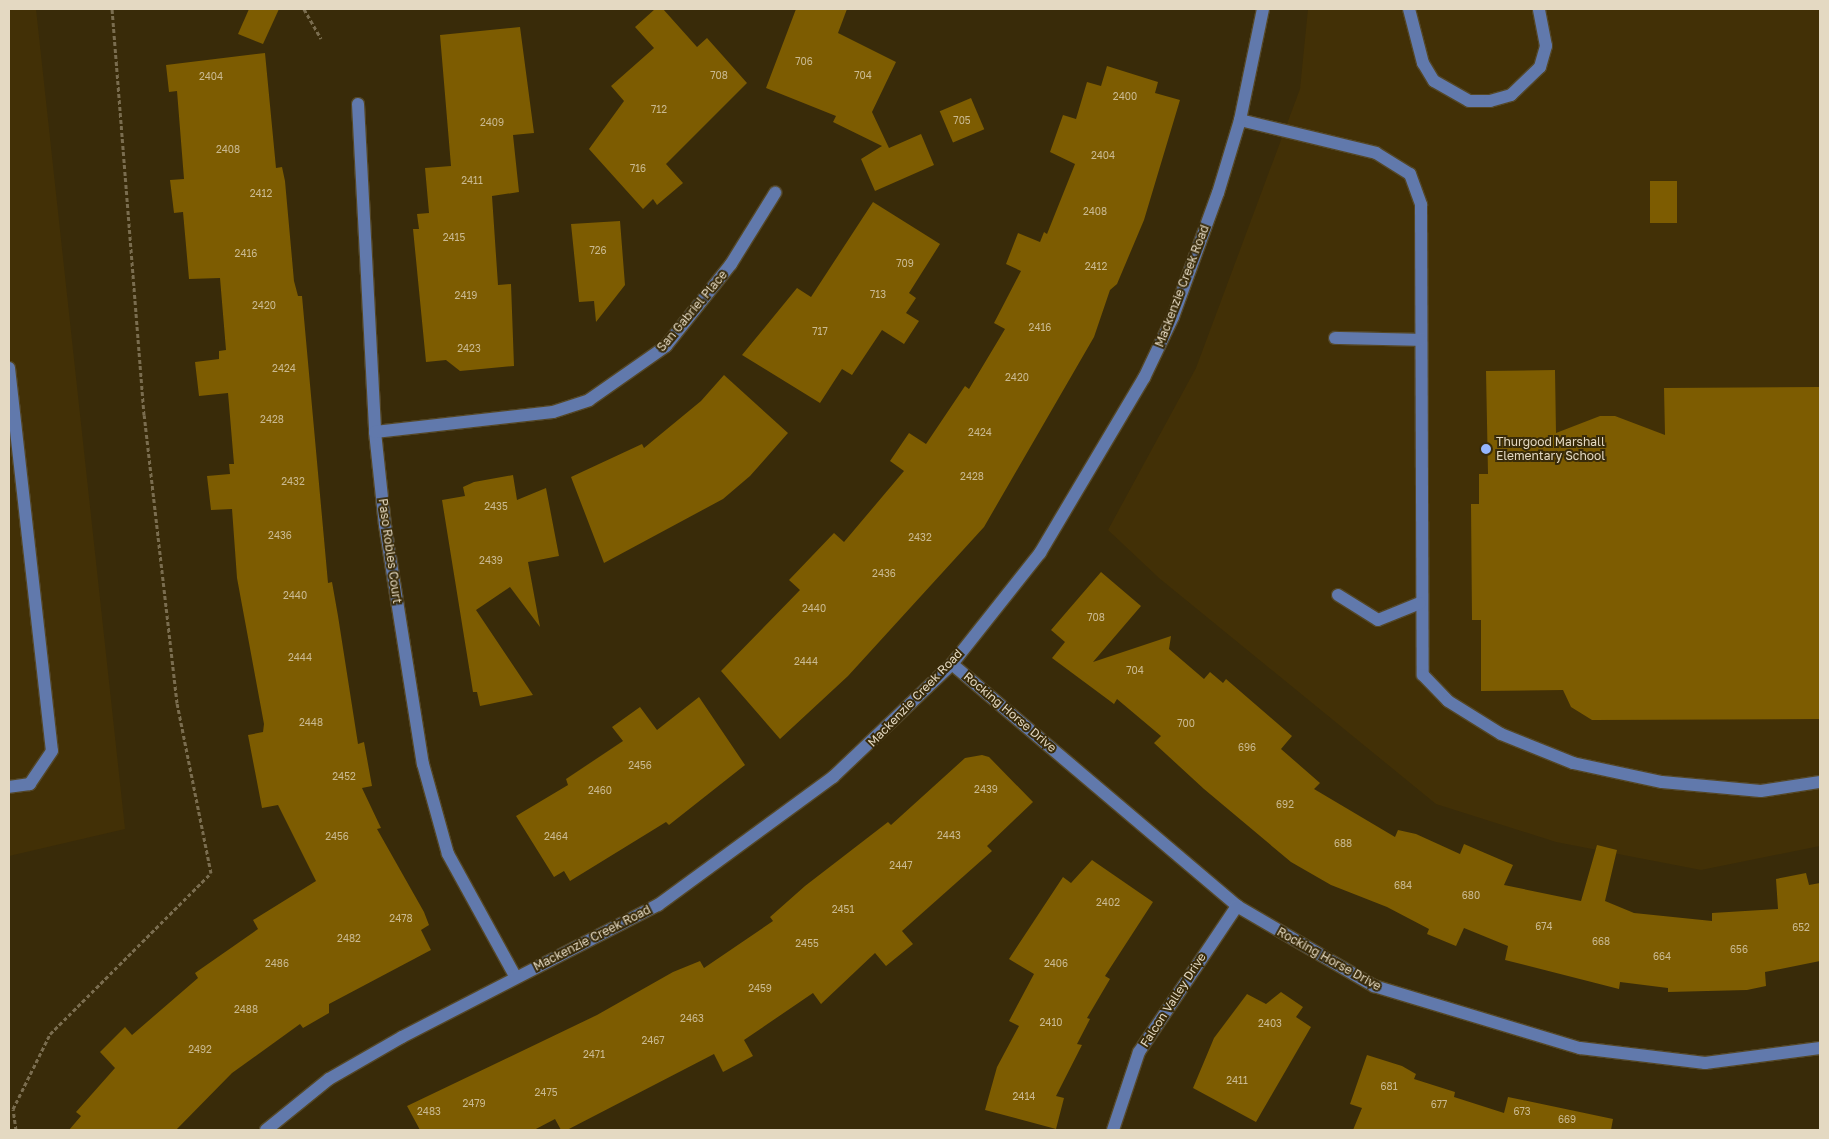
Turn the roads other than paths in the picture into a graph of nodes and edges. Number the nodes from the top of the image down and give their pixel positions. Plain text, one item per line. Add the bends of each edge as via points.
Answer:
1 (1263, 9) edge
2 (1409, 9) edge
3 (1539, 9) edge
4 (358, 104) dead end
5 (1240, 120) junction
6 (775, 193) dead end
7 (1335, 338) dead end
8 (1420, 340) junction
9 (9, 368) edge
10 (375, 432) junction
11 (1338, 595) dead end
12 (1420, 603) junction
13 (952, 664) junction
14 (1820, 782) edge
15 (9, 787) edge
16 (1237, 906) junction
17 (515, 976) junction
18 (1820, 1048) edge
19 (266, 1130) edge
20 (1113, 1130) edge

1 - 5 street, Mackenzie Creek Road
2 - 3 street via 1423,63 1434,81 1470,101 1490,101 1511,95 1540,67 1546,46
4 - 10 street, Paso Robles Court
5 - 8 street via 1376,153 1410,174 1421,205
5 - 13 street, Mackenzie Creek Road via 1176,308 1144,378 1040,553
6 - 10 street, San Gabriel Place via 730,264 666,346 589,400 553,412
7 - 8 street
8 - 12 street
9 - 15 street via 52,751 30,784
10 - 17 street, Paso Robles Court via 385,525 423,764 448,854
11 - 12 street via 1378,620
12 - 14 street via 1423,676 1448,701 1501,734 1573,762 1662,782 1761,791
13 - 16 street, Rocking Horse Drive
13 - 17 street, Mackenzie Creek Road via 872,743 779,819 658,905
16 - 18 street, Rocking Horse Drive via 1374,986 1580,1048 1704,1063
16 - 20 street, Falcon Valley Drive via 1139,1052
17 - 19 street, Mackenzie Creek Road via 329,1079

